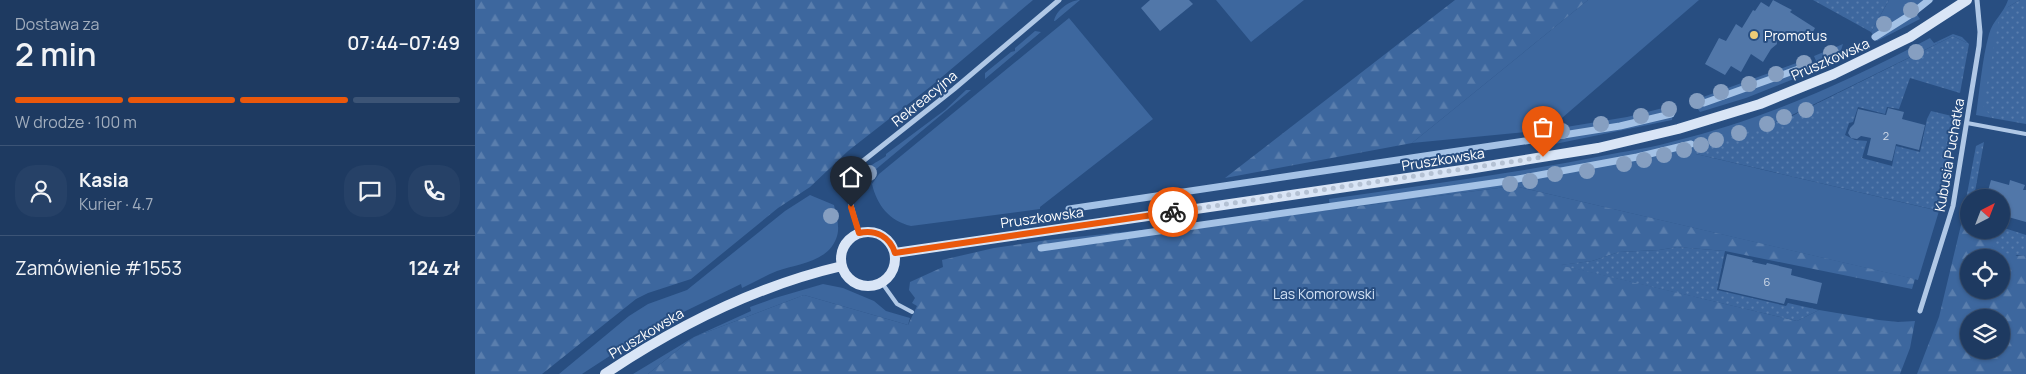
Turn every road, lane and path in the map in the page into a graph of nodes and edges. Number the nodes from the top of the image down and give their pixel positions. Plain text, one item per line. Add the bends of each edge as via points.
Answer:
1 (1059, 0) edge
2 (1967, 0) edge
3 (1977, 0) edge
4 (1967, 123) junction
5 (2026, 134) edge
6 (859, 233) junction
7 (895, 253) junction
8 (842, 266) junction
9 (882, 283) junction
10 (1920, 311) dead end
11 (912, 312) dead end
12 (605, 374) edge

1 - 6 street, Rekreacyjna via 917,120 858,165 851,175 848,190
2 - 7 street, Pruszkowska via 1910,37 1857,63 1760,104 1678,130 1598,148 1487,166
3 - 4 street, Kubusia Puchatka via 1980,39
4 - 5 lane
4 - 10 street, Kubusia Puchatka via 1953,206
6 - 7 street via 881,235
6 - 8 street via 844,246
7 - 9 street via 893,270
8 - 9 street via 848,277 858,284
8 - 12 street, Pruszkowska via 795,278 726,305 656,341
9 - 11 lane via 897,304

